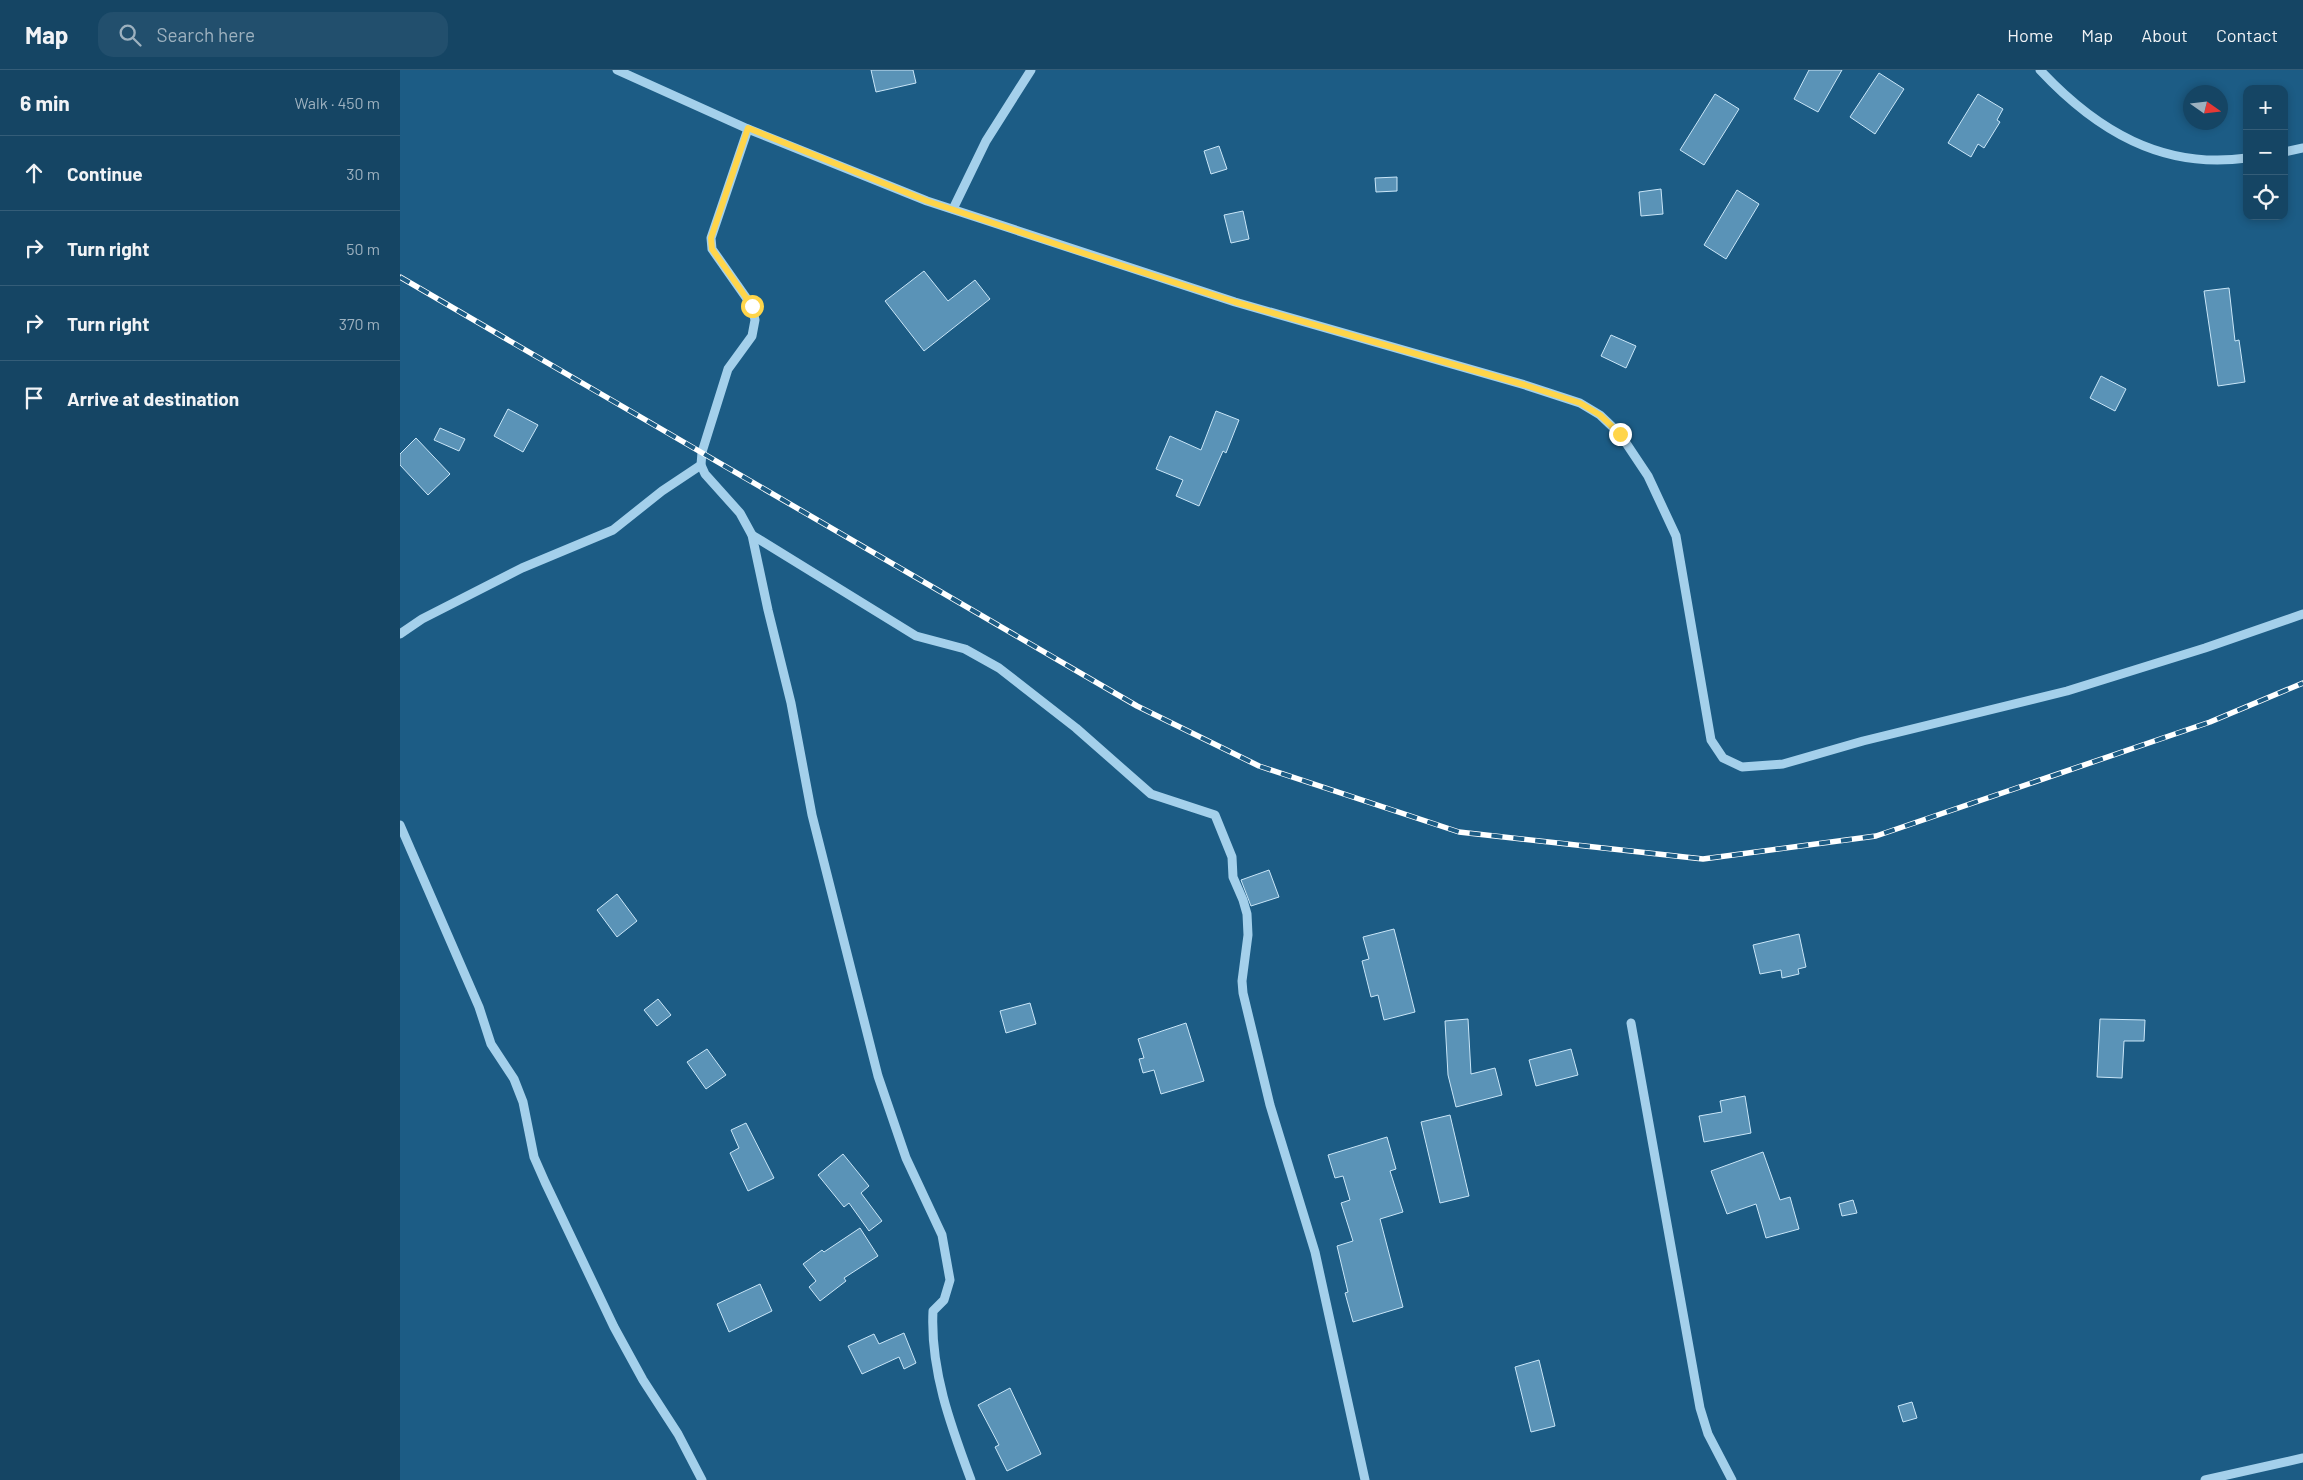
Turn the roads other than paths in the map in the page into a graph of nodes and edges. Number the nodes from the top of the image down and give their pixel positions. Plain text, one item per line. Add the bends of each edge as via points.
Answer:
1 (617, 70) edge
2 (1031, 70) edge
3 (2040, 70) edge
4 (748, 128) junction
5 (2303, 148) edge
6 (2288, 151) edge
7 (2243, 158) edge
8 (953, 209) junction
9 (700, 465) junction
10 (752, 535) junction
11 (2303, 614) edge
12 (400, 634) edge
13 (400, 825) edge
14 (1631, 1022) dead end
15 (2303, 1458) edge
16 (702, 1480) edge
17 (971, 1480) edge
18 (1365, 1480) edge
19 (1732, 1480) edge
20 (2205, 1480) edge

1 - 4 street
2 - 8 street via 986,141
3 - 7 street via 2099,123 2133,142 2185,159
4 - 8 street
4 - 9 street via 711,238 712,249 752,306 755,320 752,336 728,369
5 - 6 street
8 - 11 street via 1235,302 1525,385 1580,403 1600,415 1620,434 1648,476 1676,536 1711,740 1723,758 1742,767 1783,764 2067,691
9 - 10 street via 713,485 740,512
9 - 12 street via 613,530 522,568 422,619
10 - 17 street via 791,703 812,815 878,1076 906,1158 942,1235 950,1280 944,1300 934,1311 932,1329 945,1408
10 - 18 street via 916,636 965,649 998,668 1076,728 1151,794 1215,815 1232,857 1233,877 1247,914 1243,993 1270,1105 1315,1252
13 - 16 street via 479,1006 491,1044 514,1079 523,1102 534,1157 545,1182 614,1327
14 - 19 street via 1700,1408 1708,1434
15 - 20 street

